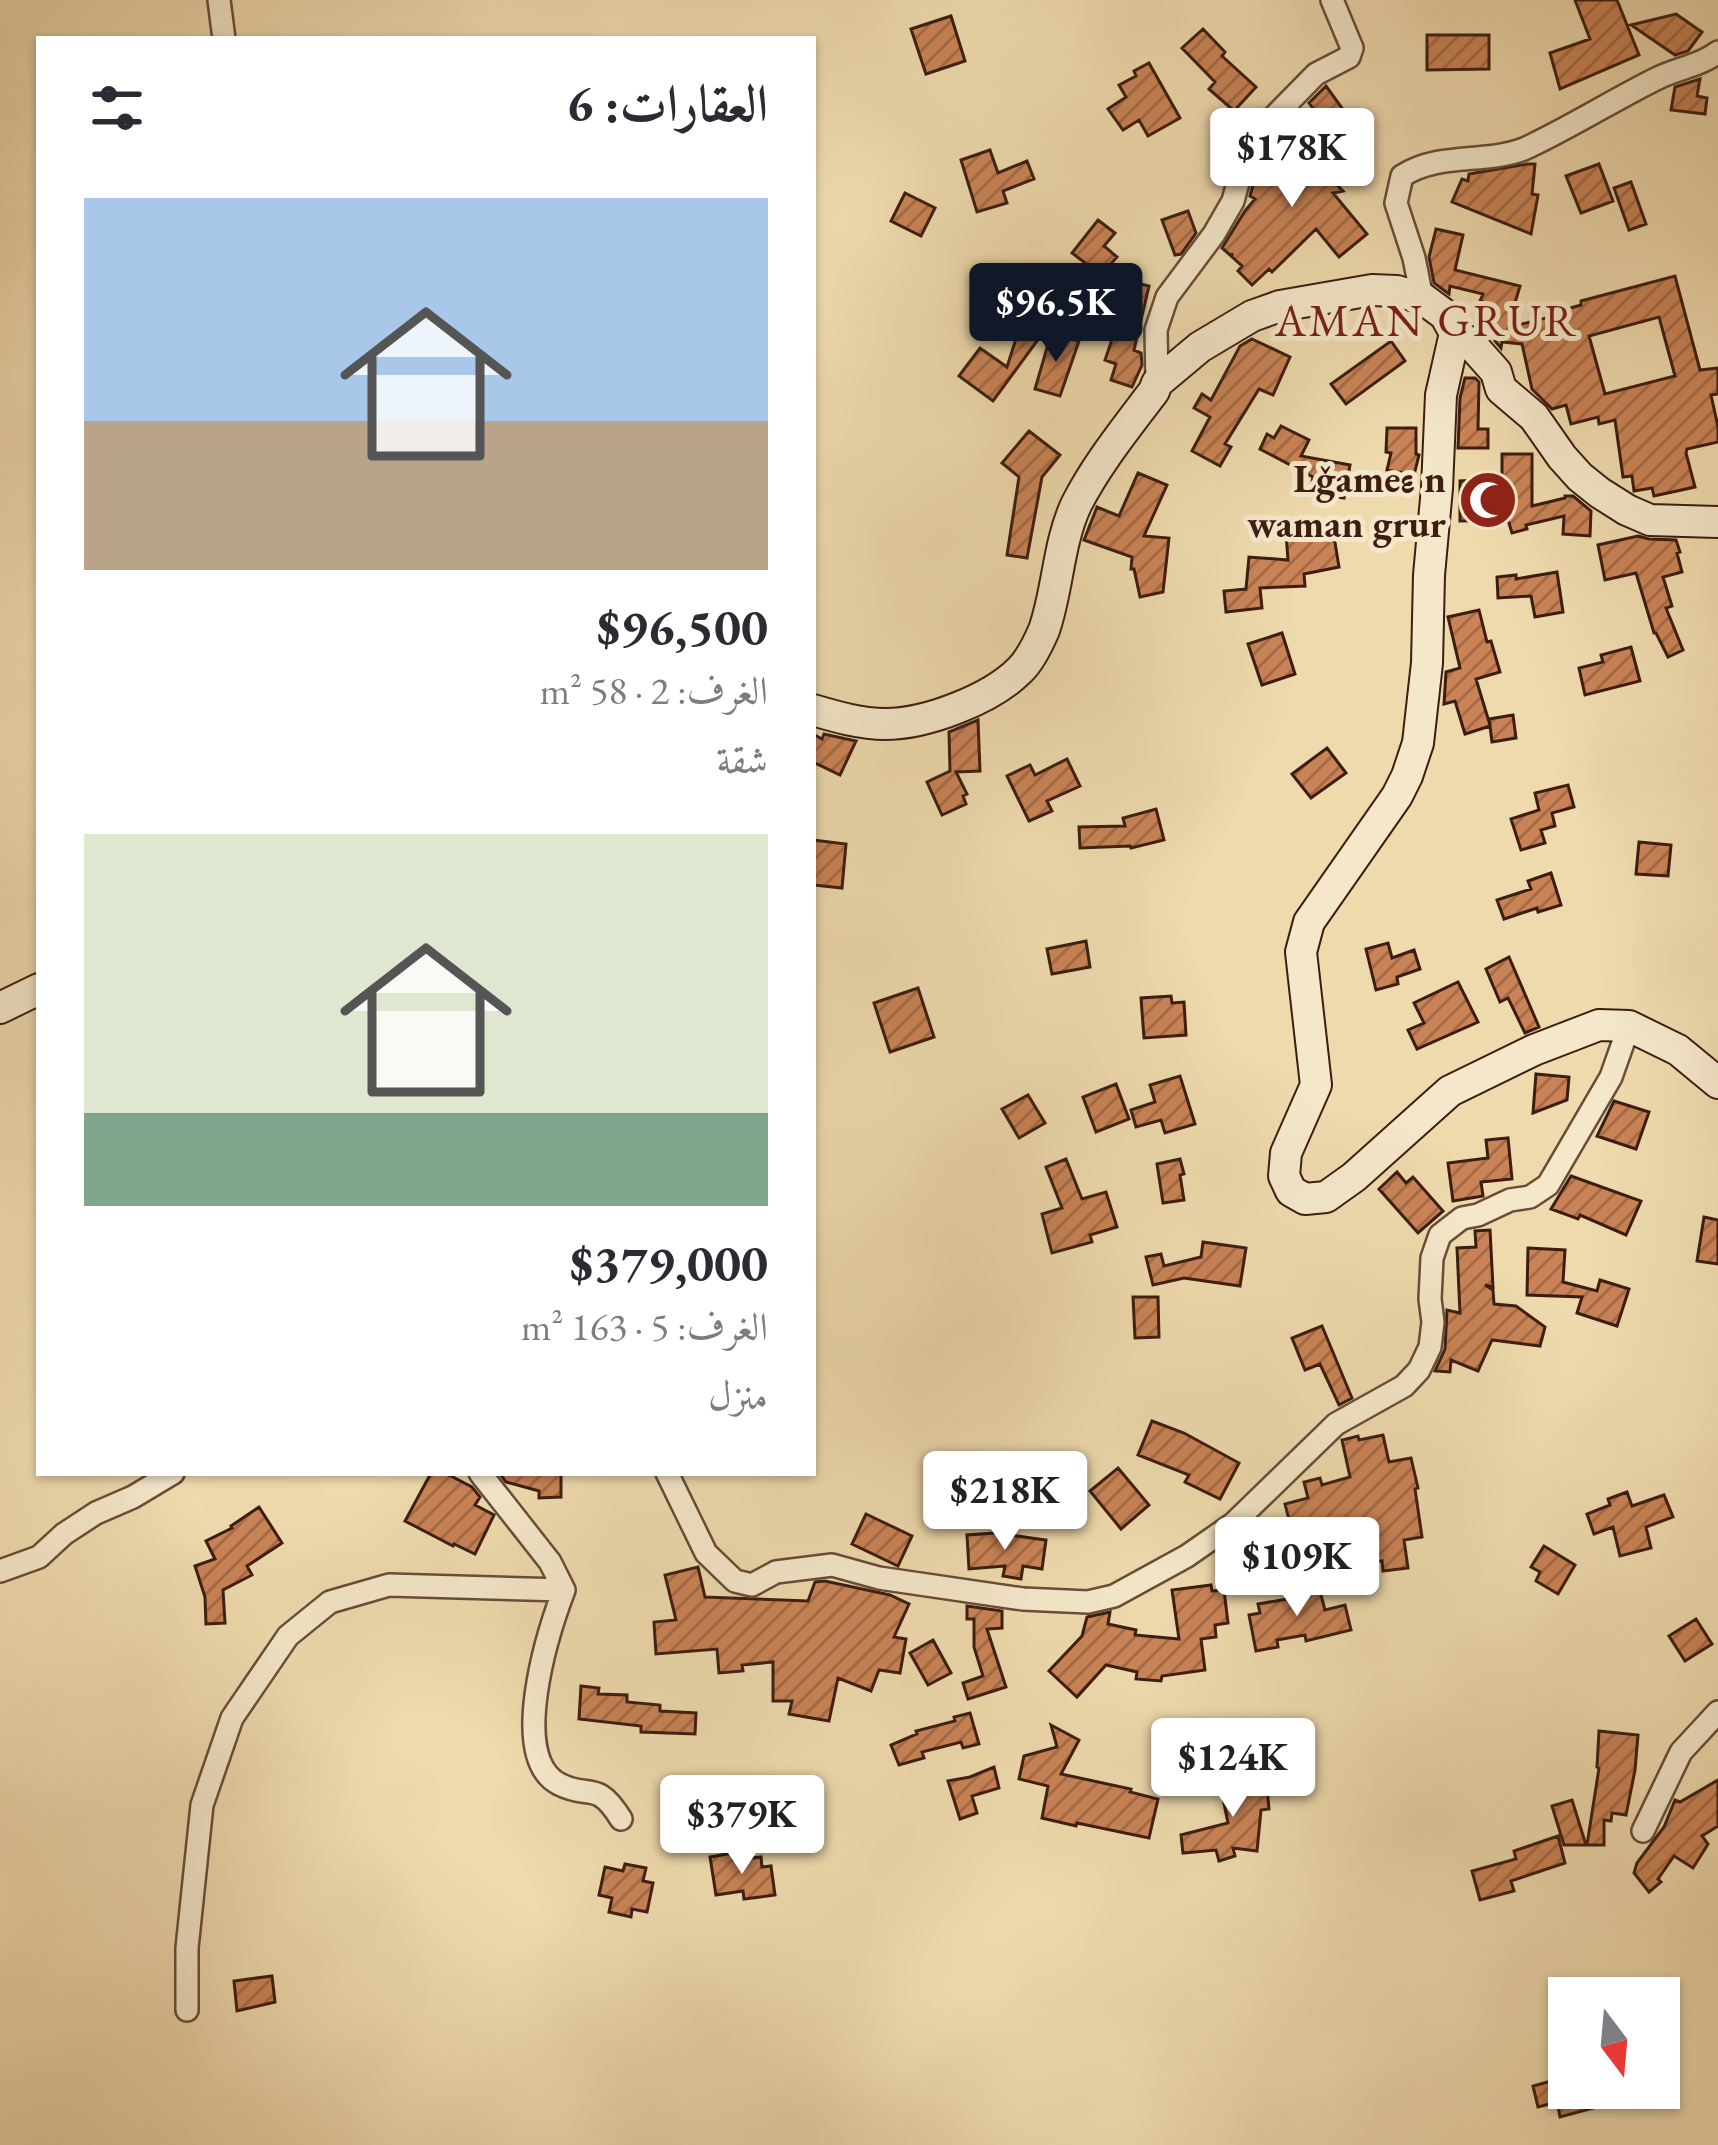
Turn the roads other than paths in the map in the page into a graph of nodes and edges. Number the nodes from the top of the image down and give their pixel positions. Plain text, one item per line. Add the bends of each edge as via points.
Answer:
1 (219, 0) edge
2 (1332, 0) edge
3 (224, 36) edge
4 (1718, 52) edge
5 (1422, 298) junction
6 (1455, 333) junction
7 (1157, 382) junction
8 (1718, 522) edge
9 (816, 711) edge
10 (36, 990) edge
11 (0, 1008) edge
12 (1629, 1026) junction
13 (1718, 1083) edge
14 (168, 1476) edge
15 (482, 1476) edge
16 (668, 1476) edge
17 (0, 1571) edge
18 (564, 1590) junction
19 (1718, 1712) edge
20 (621, 1819) dead end
21 (1643, 1832) dead end
22 (187, 2010) dead end

1 - 3 street
2 - 7 street via 1349,57 1316,74 1244,160 1233,201 1167,297 1156,330
4 - 5 street via 1524,149 1425,163 1402,176 1396,203
5 - 6 street
5 - 7 street via 1372,290 1280,306 1226,329
6 - 8 street via 1600,493 1650,520
6 - 12 street via 1441,395 1418,743 1397,796 1309,922 1301,952 1316,1085 1284,1176 1305,1199 1325,1197 1450,1091 1599,1025
7 - 9 street via 1075,507 1045,628 1018,673 917,721 863,722
10 - 11 street
12 - 13 street via 1678,1049
12 - 16 street via 1611,1077 1548,1185 1462,1218 1440,1235 1430,1347 1419,1370 1336,1424 1233,1524 1114,1596 1024,1599 832,1565 776,1572 752,1585 735,1581 706,1552
14 - 17 street via 96,1513 40,1557
15 - 18 street
18 - 20 street via 534,1714 536,1756 557,1784 597,1792
18 - 22 street via 389,1585 330,1602 288,1636 232,1718 202,1805
19 - 21 street via 1681,1751

